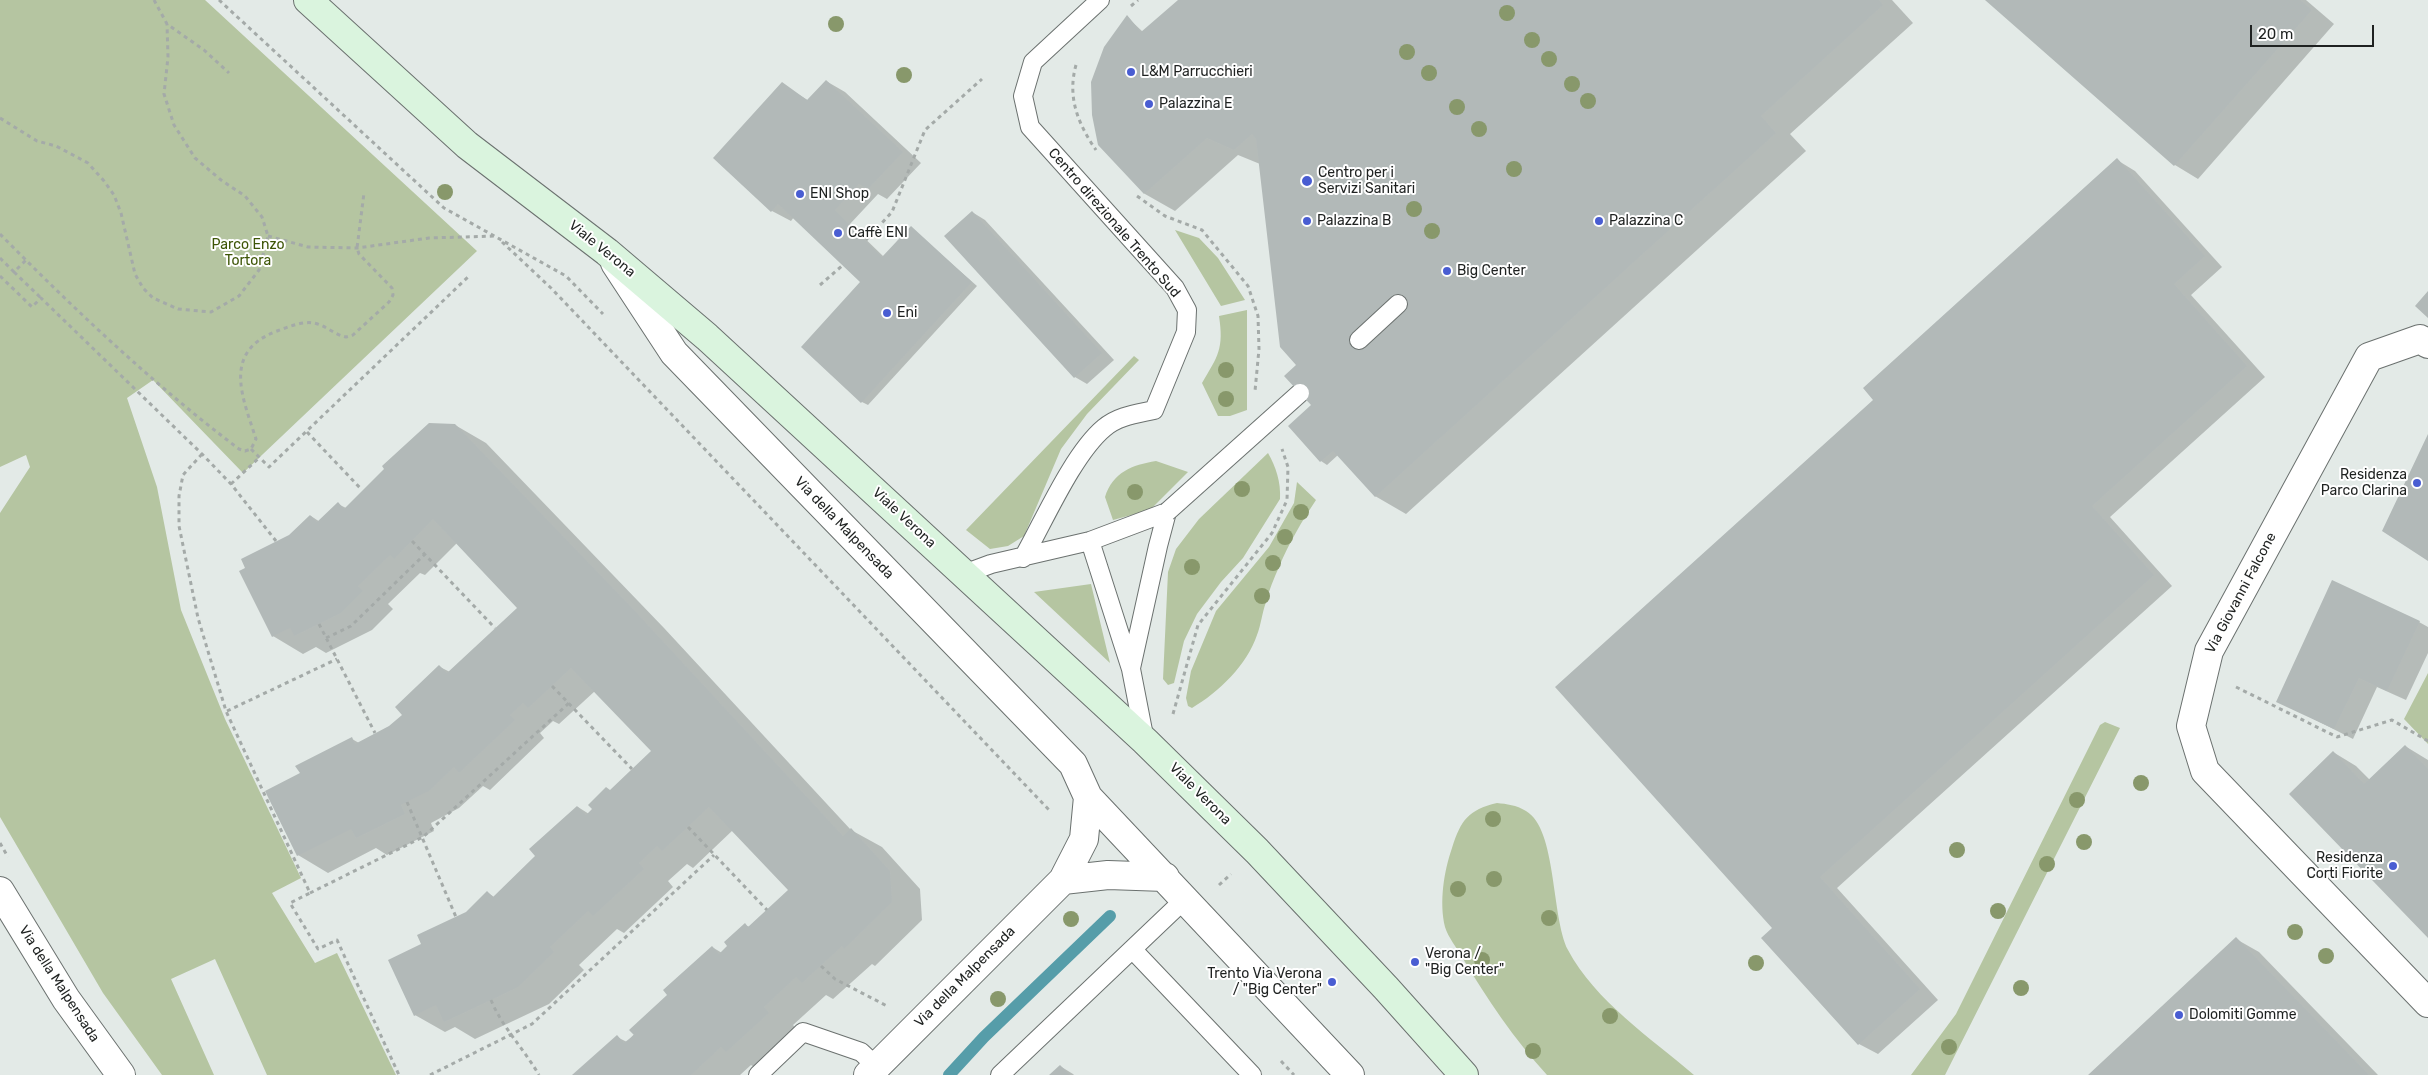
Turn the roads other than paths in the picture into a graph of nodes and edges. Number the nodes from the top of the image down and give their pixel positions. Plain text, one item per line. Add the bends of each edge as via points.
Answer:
1 (308, 0) edge
2 (1100, 0) edge
3 (608, 252) junction
4 (1398, 304) dead end
5 (1359, 340) dead end
6 (2428, 344) edge
7 (1300, 393) dead end
8 (1167, 512) junction
9 (1090, 541) junction
10 (1024, 558) junction
11 (964, 574) junction
12 (1131, 669) junction
13 (1145, 741) junction
14 (1088, 797) junction
15 (1164, 877) junction
16 (1064, 880) junction
17 (0, 891) edge
18 (1185, 899) junction
19 (1133, 950) junction
20 (2428, 1004) edge
21 (872, 1070) edge
22 (121, 1075) edge
23 (758, 1075) edge
24 (1000, 1075) edge
25 (1252, 1075) edge
26 (1350, 1075) edge
27 (1464, 1075) edge

1 - 3 main road, Viale Verona via 466,145
2 - 10 lane, Centro direzionale Trento Sud via 1033,62 1024,96 1030,127 1175,288 1187,310 1186,332 1154,410 1122,417 1104,428 1081,453
3 - 11 main road, Viale Verona via 707,337
3 - 14 street, Via della Malpensada via 674,353 1073,764
4 - 5 lane
6 - 20 street, Via Giovanni Falcone via 2420,339 2369,357 2208,651 2191,726 2205,771
7 - 8 lane, bridge
8 - 9 lane
8 - 12 lane
9 - 10 lane
9 - 12 lane
10 - 11 lane via 991,564
11 - 13 main road, Viale Verona
12 - 13 lane
13 - 27 main road, Viale Verona via 1257,851
14 - 15 street, Via della Malpensada
14 - 16 street, Via della Malpensada via 1084,838
15 - 16 street via 1108,875
15 - 18 street, Via della Malpensada
16 - 21 street, Via della Malpensada
17 - 22 street, Via della Malpensada via 66,999
18 - 19 lane
18 - 26 street, Via della Malpensada
19 - 24 lane
19 - 25 lane
21 - 23 lane via 861,1052 803,1032

